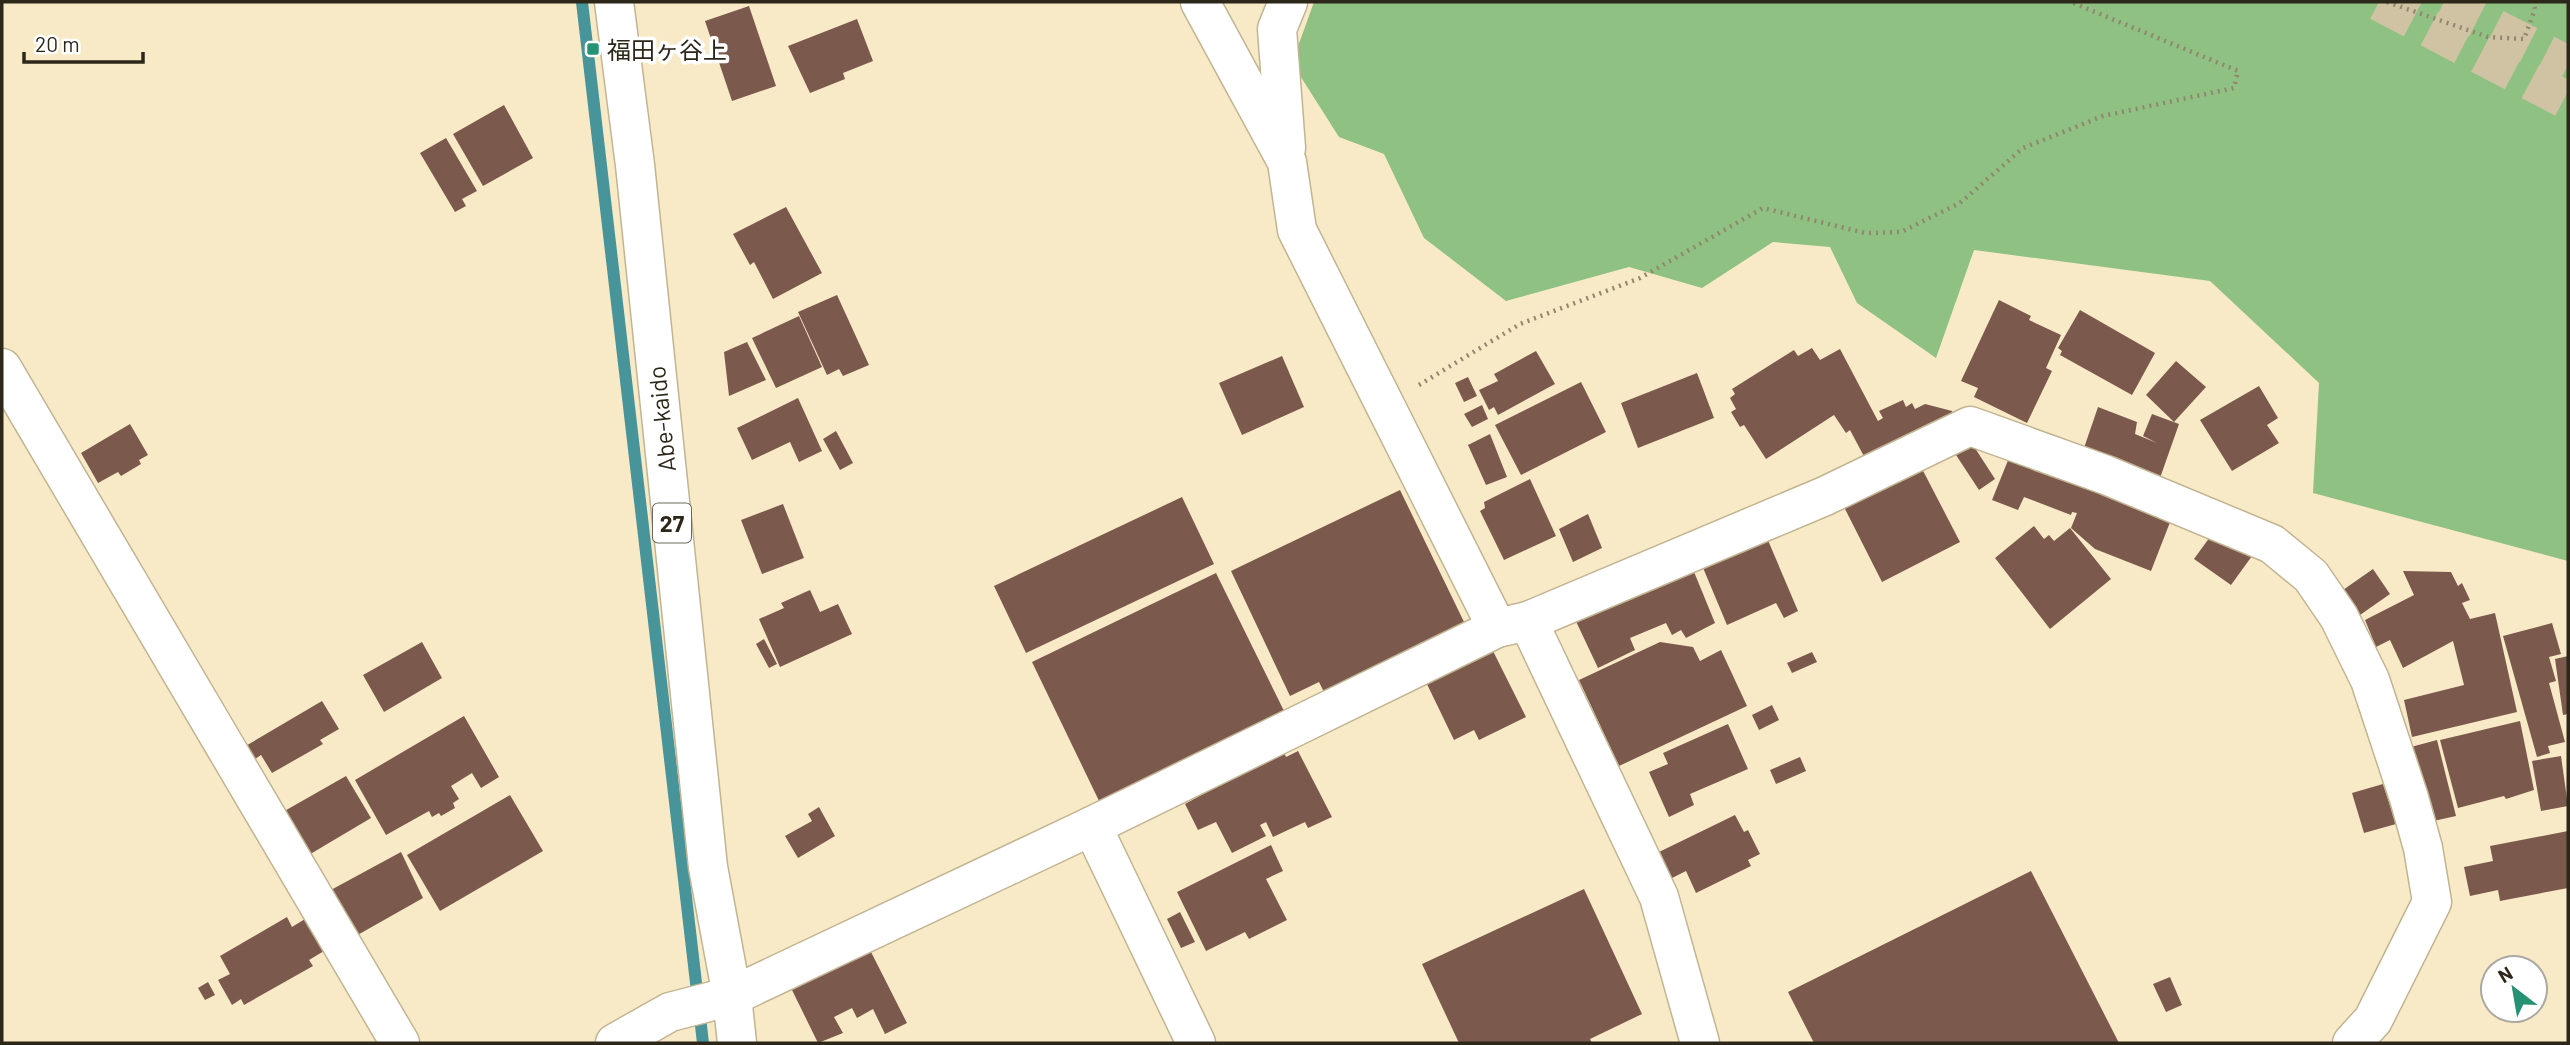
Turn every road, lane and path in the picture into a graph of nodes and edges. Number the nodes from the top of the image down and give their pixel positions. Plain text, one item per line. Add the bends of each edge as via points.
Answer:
1 (614, 2) edge
2 (1200, 2) edge
3 (1288, 2) edge
4 (2071, 2) edge
5 (2387, 2) edge
6 (2533, 2) edge
7 (1287, 162) junction
8 (2, 368) edge
9 (1386, 406) junction
10 (1513, 624) junction
11 (1092, 826) junction
12 (732, 996) junction
13 (400, 1043) edge
14 (615, 1043) edge
15 (737, 1043) edge
16 (1196, 1043) edge
17 (1700, 1043) edge
18 (2352, 1043) edge

1 - 12 street, Abe-kaido / 27 via 708,867
2 - 7 street
3 - 7 street via 1277,29
4 - 9 path via 2238,71 2234,89 2103,116 2023,148 1960,203 1900,232 1865,233 1763,208 1640,278 1520,324
5 - 6 path via 2488,37 2524,39 2535,9
7 - 9 street via 1297,230
8 - 13 street
9 - 10 street
10 - 11 street
10 - 17 street via 1659,897
10 - 18 street via 1825,496 1970,426 2106,475 2272,544 2311,576 2339,617 2370,680 2426,862 2432,902 2373,1020
11 - 12 street
11 - 16 street
12 - 14 street via 670,1012
12 - 15 street, Abe-kaido / 27

